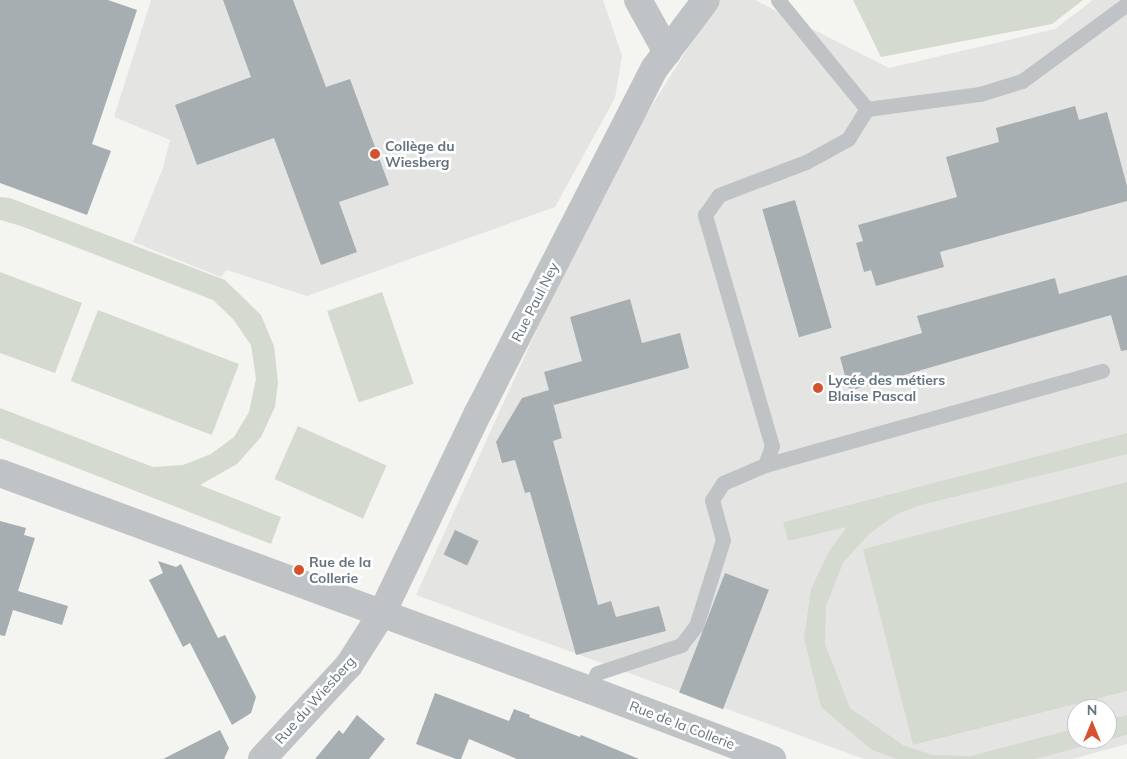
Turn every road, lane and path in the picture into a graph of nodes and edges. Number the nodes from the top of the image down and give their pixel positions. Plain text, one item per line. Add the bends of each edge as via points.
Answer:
1 (638, 0) edge
2 (706, 0) edge
3 (778, 0) edge
4 (1127, 4) edge
5 (667, 52) junction
6 (867, 109) junction
7 (1102, 371) dead end
8 (766, 465) junction
9 (0, 474) edge
10 (382, 613) junction
11 (590, 690) junction
12 (270, 756) edge
13 (772, 759) edge

1 - 5 street
2 - 5 street, Rue Paul Ney
3 - 6 lane
4 - 6 lane via 1022,81 980,94
5 - 10 street, Rue Paul Ney via 654,69 478,413
6 - 8 lane via 848,139 806,162 719,195 705,215 772,446
7 - 8 lane
8 - 11 lane via 723,483 712,500 723,540 696,626 681,645 597,672
9 - 10 street, Rue de la Collerie
10 - 11 street, Rue de la Collerie
10 - 12 street, Rue du Wiesberg via 349,665
11 - 13 street, Rue de la Collerie

